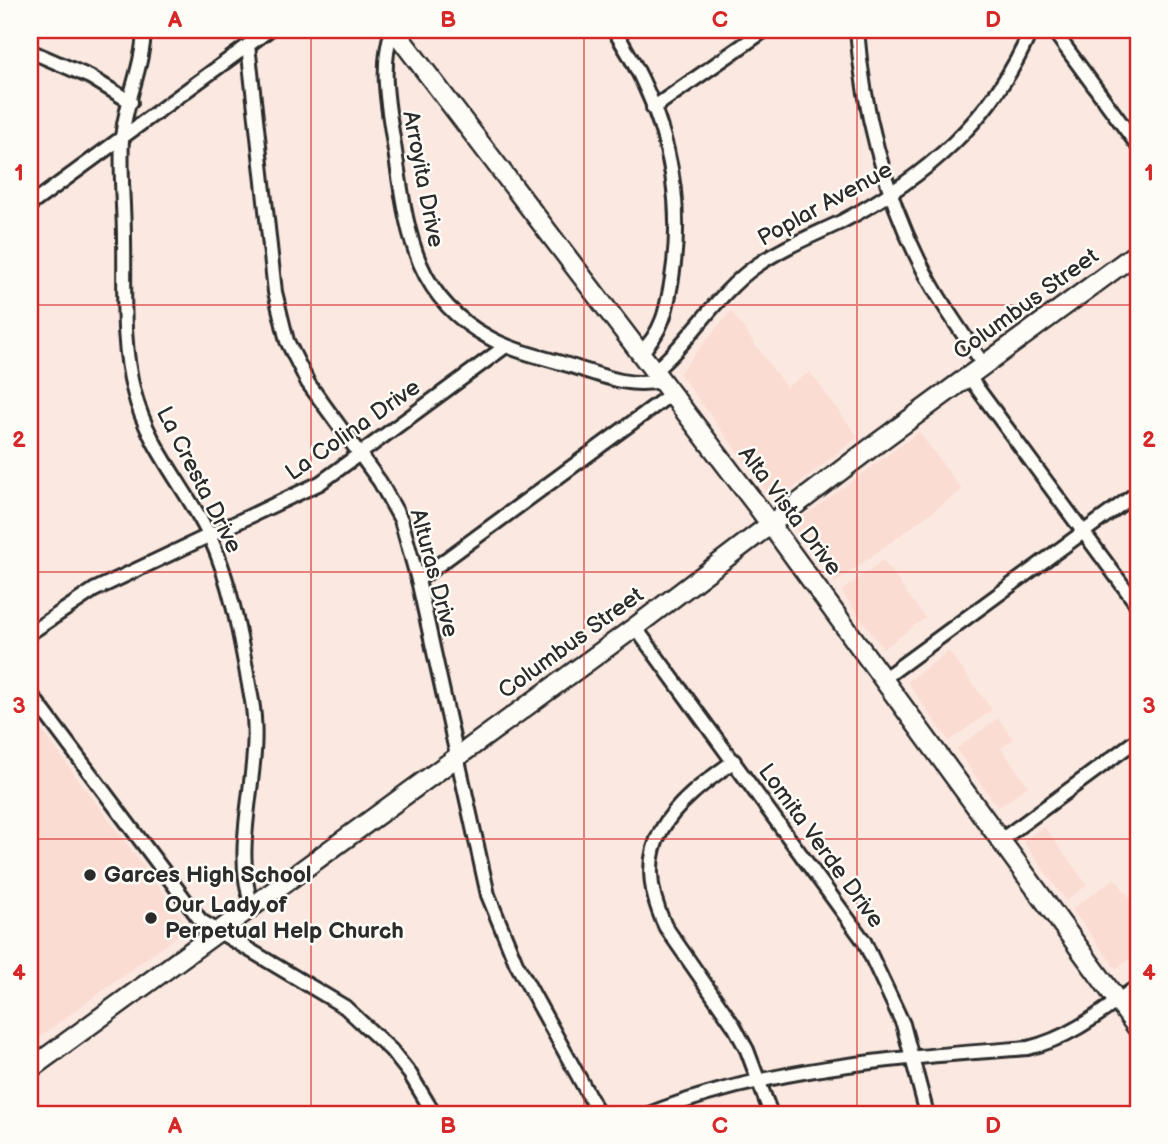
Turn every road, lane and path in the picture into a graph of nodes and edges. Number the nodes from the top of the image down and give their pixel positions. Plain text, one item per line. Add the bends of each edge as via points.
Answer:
1 (144, 30) edge
2 (269, 30) edge
3 (393, 30) edge
4 (614, 30) edge
5 (765, 30) edge
6 (857, 30) edge
7 (1031, 30) edge
8 (1053, 30) edge
9 (248, 45) junction
10 (30, 51) edge
11 (131, 103) junction
12 (653, 107) junction
13 (122, 137) junction
14 (1138, 146) edge
15 (891, 194) junction
16 (30, 205) edge
17 (1138, 252) edge
18 (506, 346) junction
19 (639, 354) junction
20 (984, 365) junction
21 (968, 377) junction
22 (661, 382) junction
23 (360, 454) junction
24 (1138, 492) edge
25 (771, 525) junction
26 (1084, 532) junction
27 (210, 536) junction
28 (418, 580) junction
29 (1138, 606) edge
30 (635, 626) junction
31 (30, 633) edge
32 (883, 679) junction
33 (30, 693) edge
34 (1138, 739) edge
35 (457, 757) junction
36 (734, 761) junction
37 (1000, 840) junction
38 (252, 906) junction
39 (217, 931) junction
40 (1138, 985) edge
41 (1118, 1001) junction
42 (1138, 1029) edge
43 (913, 1057) junction
44 (30, 1069) edge
45 (759, 1079) junction
46 (434, 1114) edge
47 (598, 1114) edge
48 (649, 1114) edge
49 (771, 1114) edge
50 (927, 1114) edge

1 - 11 street, La Cresta Drive
2 - 9 street
3 - 18 street, Arroyita Drive via 387,44 385,86 414,254 453,313
3 - 19 main road, Alta Vista Drive
4 - 12 street
5 - 12 street
6 - 15 street via 870,116
7 - 15 street, Poplar Avenue via 1007,79 969,129
8 - 14 street
9 - 13 street
9 - 23 street, Alturas Drive via 279,317 308,383
10 - 11 street via 90,77
11 - 13 street, La Cresta Drive
12 - 19 street via 673,173 678,220 665,317 652,342
13 - 16 street
13 - 27 street, La Cresta Drive via 129,371 153,444
15 - 20 street via 934,290
15 - 22 street, Poplar Avenue via 755,267 714,304 666,361
17 - 20 main road, Columbus Street
18 - 22 street, Arroyita Drive via 637,386
18 - 23 street, La Colina Drive
19 - 22 main road, Alta Vista Drive
20 - 21 main road, Columbus Street
21 - 25 main road, Columbus Street
21 - 26 street
22 - 25 main road, Alta Vista Drive
22 - 28 street, Poplar Avenue
23 - 27 street, La Colina Drive via 301,494
23 - 28 street, Alturas Drive via 401,520
24 - 26 street
25 - 30 main road, Columbus Street
25 - 32 main road, Alta Vista Drive
26 - 29 street
26 - 32 street
27 - 31 street, La Colina Drive via 94,590
27 - 38 street, La Cresta Drive via 225,578 252,703 255,758 244,863
28 - 35 street, Alturas Drive
30 - 35 main road, Columbus Street
30 - 36 street, Lomita Verde Drive
32 - 37 main road, Alta Vista Drive
33 - 39 street via 201,921
34 - 37 street
35 - 38 main road, Columbus Street
35 - 47 street, Alturas Drive via 480,867 500,930
36 - 43 street, Lomita Verde Drive via 864,941 893,997
36 - 45 street via 670,814 655,845 652,880 665,926 734,1026
37 - 41 main road, Alta Vista Drive
38 - 39 main road, Columbus Street
39 - 44 main road, Columbus Street
39 - 46 street via 353,1014 391,1050
40 - 41 street
41 - 42 main road, Alta Vista Drive
41 - 43 street via 1048,1043
43 - 45 street
43 - 50 street, Lomita Verde Drive
45 - 48 street
45 - 49 street

